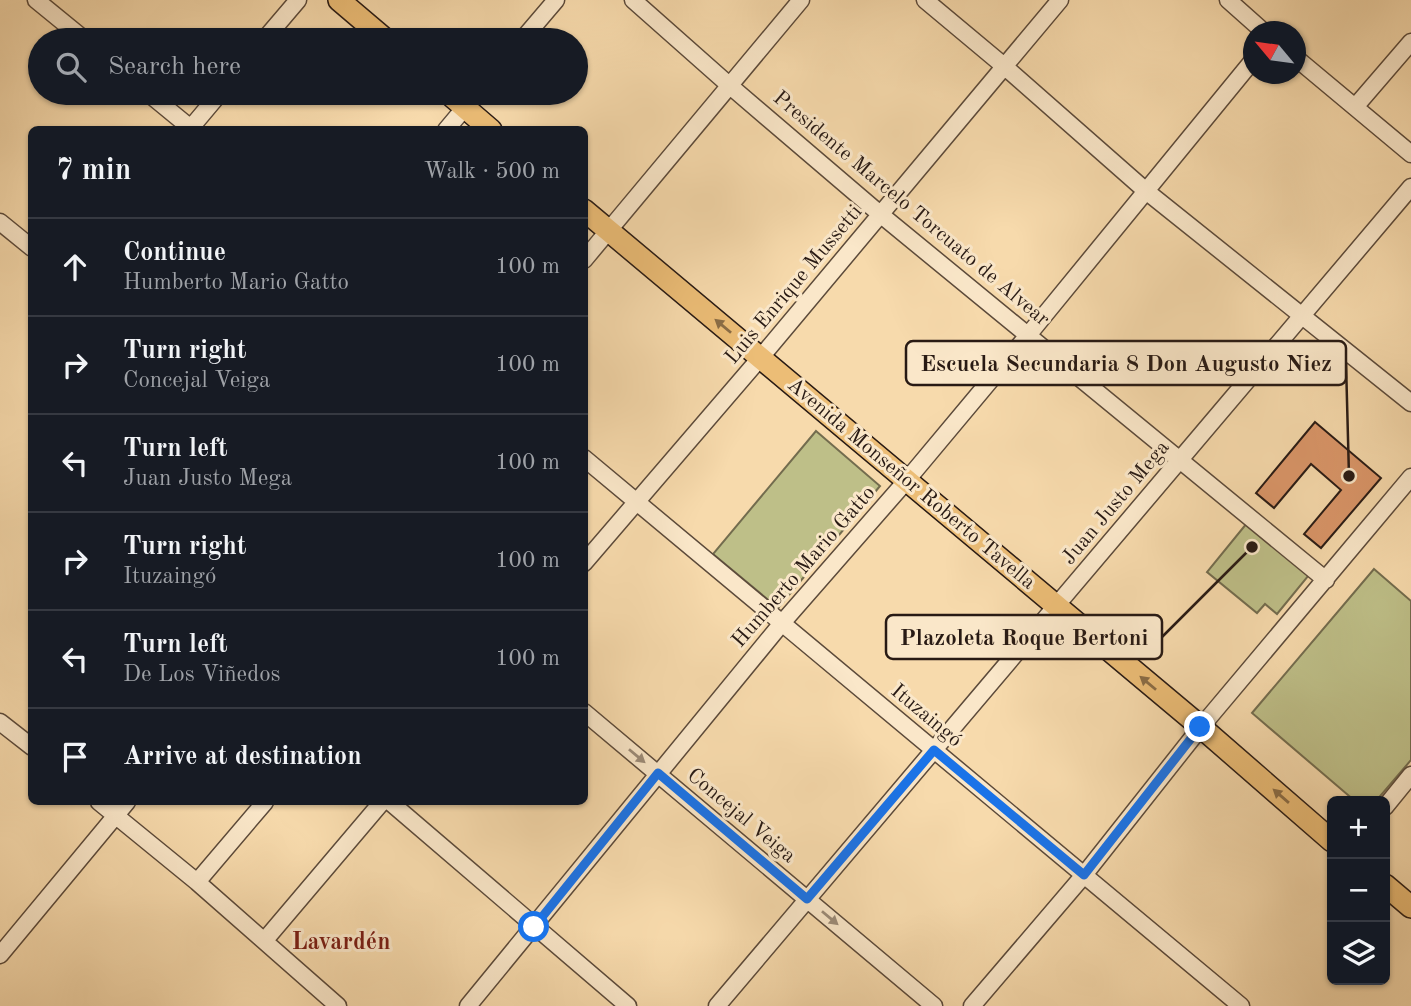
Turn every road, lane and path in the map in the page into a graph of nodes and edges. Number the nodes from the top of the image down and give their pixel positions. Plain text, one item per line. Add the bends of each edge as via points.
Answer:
1 (36, 0) edge
2 (298, 0) edge
3 (340, 0) edge
4 (555, 0) edge
5 (633, 0) edge
6 (801, 0) edge
7 (925, 0) edge
8 (1060, 0) edge
9 (1228, 0) edge
10 (1252, 21) edge
11 (70, 28) edge
12 (274, 28) edge
13 (372, 28) edge
14 (532, 28) edge
15 (1411, 42) edge
16 (1004, 66) junction
17 (1306, 66) edge
18 (1243, 72) edge
19 (729, 85) junction
20 (162, 105) edge
21 (210, 105) edge
22 (467, 105) edge
23 (474, 105) edge
24 (1355, 107) junction
25 (187, 126) edge
26 (193, 126) edge
27 (449, 126) edge
28 (488, 126) edge
29 (1411, 154) edge
30 (1411, 187) edge
31 (1146, 191) junction
32 (588, 213) edge
33 (880, 214) junction
34 (0, 222) edge
35 (610, 231) junction
36 (28, 245) edge
37 (588, 256) edge
38 (1300, 316) junction
39 (1029, 334) junction
40 (761, 357) junction
41 (1411, 403) edge
42 (1179, 460) junction
43 (588, 461) edge
44 (1411, 477) edge
45 (907, 480) junction
46 (636, 502) junction
47 (588, 558) edge
48 (1326, 580) junction
49 (1057, 607) junction
50 (782, 623) junction
51 (588, 715) edge
52 (0, 722) edge
53 (1200, 727) junction
54 (28, 744) edge
55 (934, 750) junction
56 (658, 773) junction
57 (1411, 775) edge
58 (1390, 801) edge
59 (103, 805) edge
60 (124, 805) edge
61 (262, 805) edge
62 (379, 805) edge
63 (393, 805) edge
64 (116, 815) junction
65 (1327, 837) edge
66 (1084, 875) junction
67 (197, 882) junction
68 (1390, 889) edge
69 (807, 899) junction
70 (1411, 907) edge
71 (534, 927) junction
72 (265, 940) junction
73 (0, 955) edge
74 (338, 1006) edge
75 (468, 1006) edge
76 (628, 1006) edge
77 (717, 1006) edge
78 (934, 1006) edge
79 (972, 1006) edge
80 (1241, 1006) edge

1 - 11 street
2 - 12 street
3 - 13 main road
4 - 14 street
5 - 19 street, Presidente Marcelo Torcuato de Alvear
6 - 19 street
7 - 16 street
8 - 16 street, Luis Enrique Mussetti
9 - 10 street
15 - 24 street
16 - 31 street
16 - 33 street, Luis Enrique Mussetti
17 - 24 street
18 - 31 street, Humberto Mario Gatto
19 - 33 street, Presidente Marcelo Torcuato de Alvear
19 - 35 street
20 - 25 street
21 - 26 street
22 - 27 street
23 - 28 main road
24 - 29 street
30 - 38 street, Juan Justo Mega
31 - 38 street
31 - 39 street, Humberto Mario Gatto
32 - 35 main road, Avenida Monseñor Roberto Tavella
33 - 39 street, Presidente Marcelo Torcuato de Alvear
33 - 40 street, Luis Enrique Mussetti
34 - 36 street
35 - 37 street
40 -> 35 main road, Avenida Monseñor Roberto Tavella
38 - 41 street
38 - 42 street, Juan Justo Mega
39 - 42 street, Presidente Marcelo Torcuato de Alvear
39 - 45 street, Humberto Mario Gatto
40 - 45 main road, Avenida Monseñor Roberto Tavella
40 - 46 street, Luis Enrique Mussetti
42 - 48 street, Presidente Marcelo Torcuato de Alvear
42 - 49 street, Juan Justo Mega
43 - 46 street, Ituzaingó
44 - 48 street
45 - 49 main road, Avenida Monseñor Roberto Tavella
45 - 50 street, Humberto Mario Gatto
46 - 47 street, Luis Enrique Mussetti
46 - 50 street, Ituzaingó
48 - 53 street
53 -> 49 main road, Avenida Monseñor Roberto Tavella
49 - 55 street, Juan Justo Mega
50 - 55 street, Ituzaingó
50 - 56 street, Humberto Mario Gatto
51 -> 56 street, Concejal Veiga
52 - 54 street
65 -> 53 main road, Avenida Monseñor Roberto Tavella
53 - 66 street
55 - 66 street, Ituzaingó
55 - 69 street, Juan Justo Mega
56 - 69 street, Concejal Veiga
56 - 71 street, Humberto Mario Gatto
57 - 58 street
59 - 64 street
60 - 64 street
61 - 67 street
62 - 72 street
63 - 71 street
64 - 67 street
64 - 73 street
66 - 79 street
66 - 80 street, Ituzaingó
67 - 72 street
68 - 70 main road
69 - 77 street, Juan Justo Mega
69 -> 78 street, Concejal Veiga
71 - 75 street, Humberto Mario Gatto
71 - 76 street
72 - 74 street

